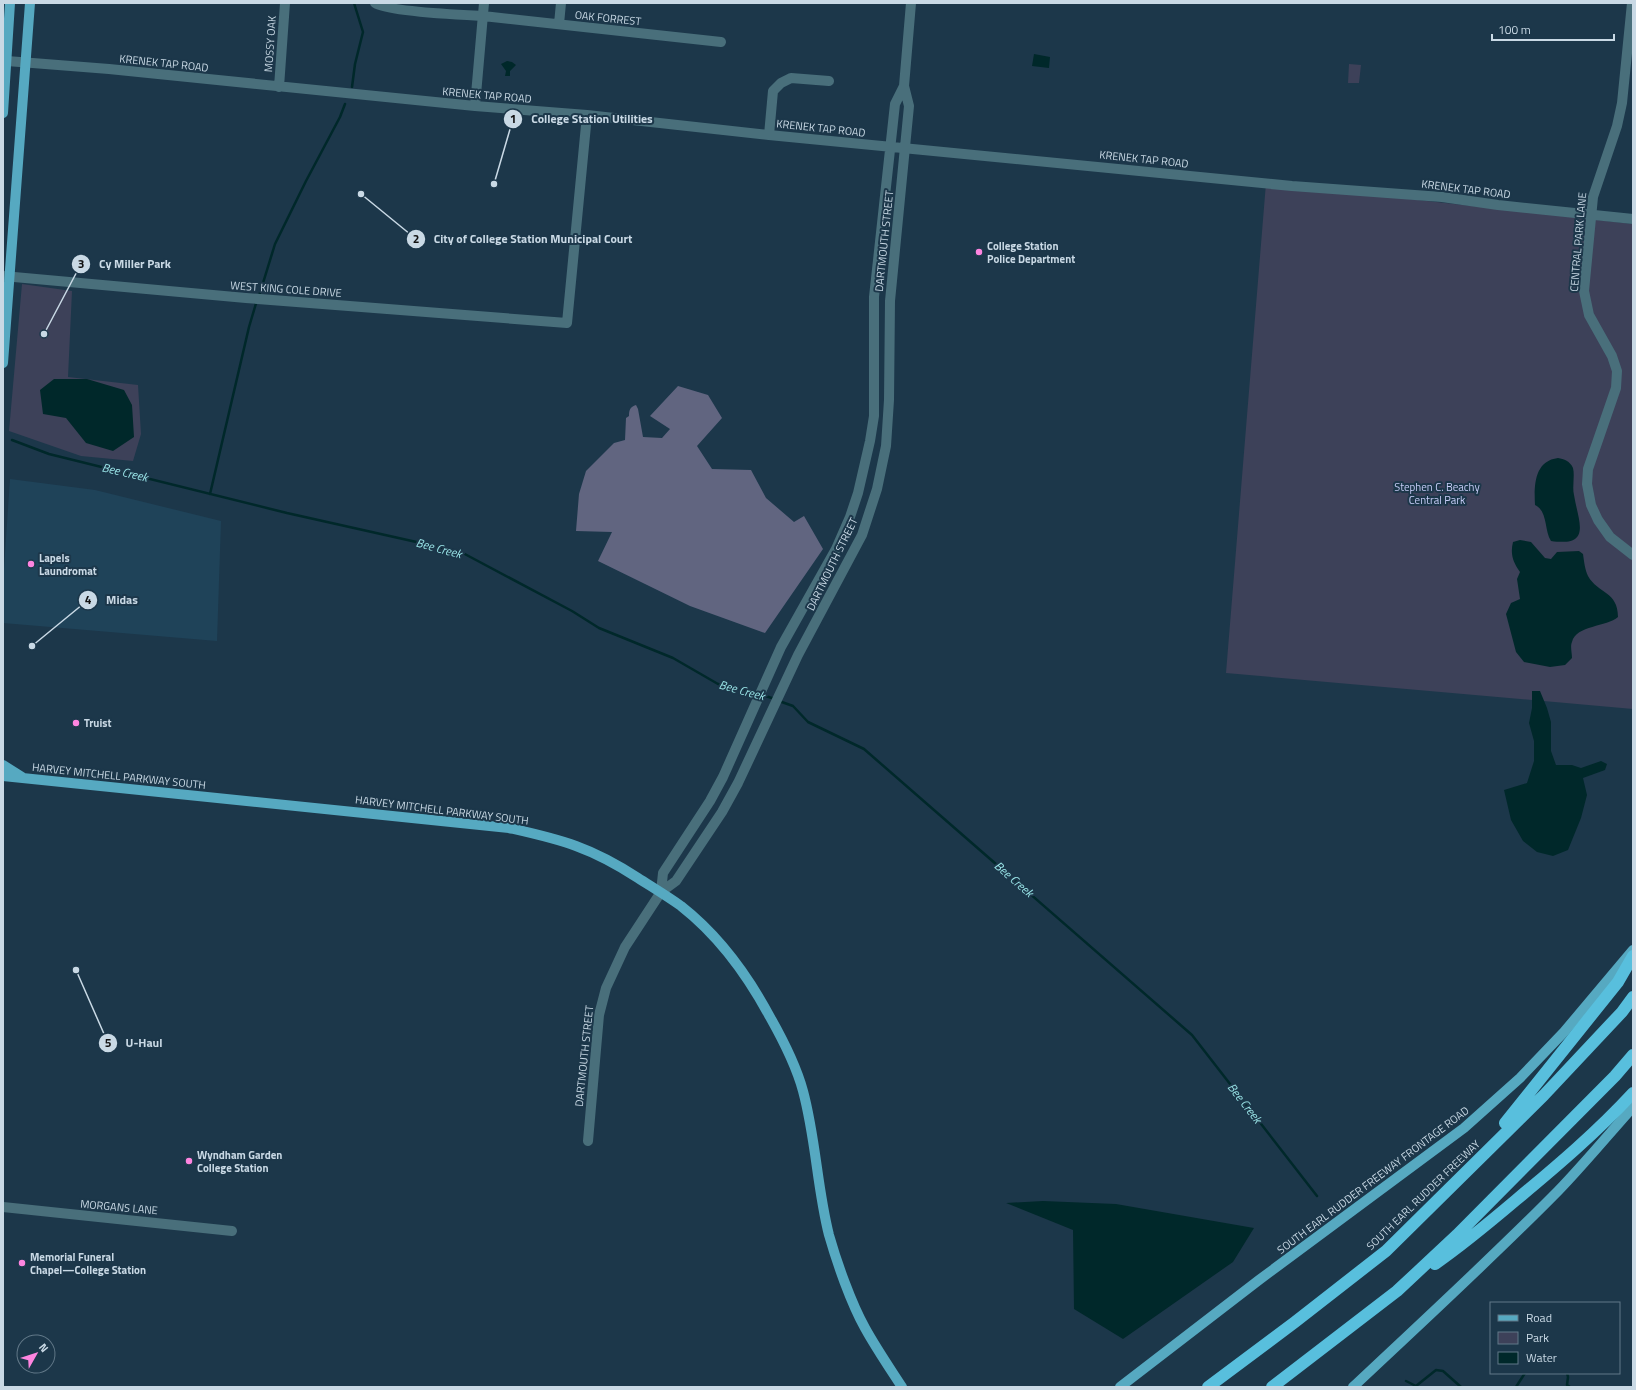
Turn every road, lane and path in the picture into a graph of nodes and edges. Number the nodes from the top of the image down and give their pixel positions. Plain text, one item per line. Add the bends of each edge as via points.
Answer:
1 (10, 3) edge
2 (30, 3) edge
3 (285, 3) edge
4 (375, 3) edge
5 (484, 3) edge
6 (561, 3) edge
7 (911, 3) edge
8 (1632, 3) edge
9 (483, 16) junction
10 (559, 24) junction
11 (721, 42) dead end
12 (7, 61) junction
13 (26, 62) junction
14 (829, 81) dead end
15 (904, 86) junction
16 (279, 87) junction
17 (475, 106) junction
18 (3, 113) edge
19 (587, 115) junction
20 (769, 135) junction
21 (890, 147) junction
22 (906, 148) junction
23 (1591, 215) junction
24 (1633, 219) edge
25 (6, 276) edge
26 (3, 363) edge
27 (1633, 555) edge
28 (3, 764) edge
29 (3, 776) edge
30 (25, 779) junction
31 (661, 892) junction
32 (1633, 950) edge
33 (1633, 956) edge
34 (1633, 997) edge
35 (1633, 1055) edge
36 (1633, 1093) edge
37 (1632, 1109) edge
38 (588, 1141) dead end
39 (1443, 1195) junction
40 (3, 1207) edge
41 (232, 1231) dead end
42 (1397, 1291) junction
43 (902, 1387) edge
44 (1120, 1387) edge
45 (1208, 1387) edge
46 (1272, 1387) edge
47 (1353, 1387) edge

1 - 12 main road
2 - 13 main road
3 - 16 street, MOSSY OAK
4 - 9 street, OAK FORREST via 385,7
5 - 9 street
6 - 10 street
7 - 15 street, DARTMOUTH STREET
8 - 23 street, CENTRAL PARK LANE via 1622,103 1617,126 1593,197
9 - 10 street, OAK FORREST
9 - 17 street
10 - 11 street, OAK FORREST
12 - 13 street, KRENEK TAP ROAD
12 - 18 main road
13 - 16 street, KRENEK TAP ROAD
13 - 25 main road
14 - 20 street via 792,78 781,83 773,91
15 - 21 street, DARTMOUTH STREET via 895,104
15 - 22 street, DARTMOUTH STREET via 909,106
16 - 17 street, KRENEK TAP ROAD
17 - 19 street, KRENEK TAP ROAD
19 - 20 street, KRENEK TAP ROAD
19 - 25 street, WEST KING COLE DRIVE via 567,323
20 - 21 street, KRENEK TAP ROAD
21 - 22 street, KRENEK TAP ROAD
21 - 31 street, DARTMOUTH STREET via 874,297 874,410 870,441 850,517 836,549 781,647 710,802 663,873
22 - 23 street, KRENEK TAP ROAD via 1292,186 1442,197 1498,206
22 - 31 street, DARTMOUTH STREET via 890,301 886,446 877,489 862,535 798,655 722,812 676,881
23 - 24 street, KRENEK TAP ROAD
23 - 27 street, CENTRAL PARK LANE via 1584,291 1586,304 1617,371 1616,388 1588,469 1587,484 1591,505 1598,520 1610,537
25 - 26 main road
28 - 30 main road
29 - 30 main road, HARVEY MITCHELL PARKWAY SOUTH
30 - 31 main road, HARVEY MITCHELL PARKWAY SOUTH via 509,828 577,846 611,861
31 - 38 street, DARTMOUTH STREET via 625,947 601,1004
31 - 43 main road, HARVEY MITCHELL PARKWAY SOUTH via 704,927 735,963 763,1003 789,1053 803,1089 835,1254 864,1326
32 - 44 main road, SOUTH EARL RUDDER FREEWAY FRONTAGE ROAD via 1559,1038 1520,1078 1464,1128
33 - 39 highway via 1599,1007 1515,1112
34 - 39 highway, SOUTH EARL RUDDER FREEWAY via 1544,1095
35 - 42 highway via 1473,1219
36 - 42 highway via 1561,1163 1460,1246
37 - 47 main road via 1536,1213
39 - 45 highway, SOUTH EARL RUDDER FREEWAY via 1386,1251
40 - 41 street, MORGANS LANE
42 - 46 highway

